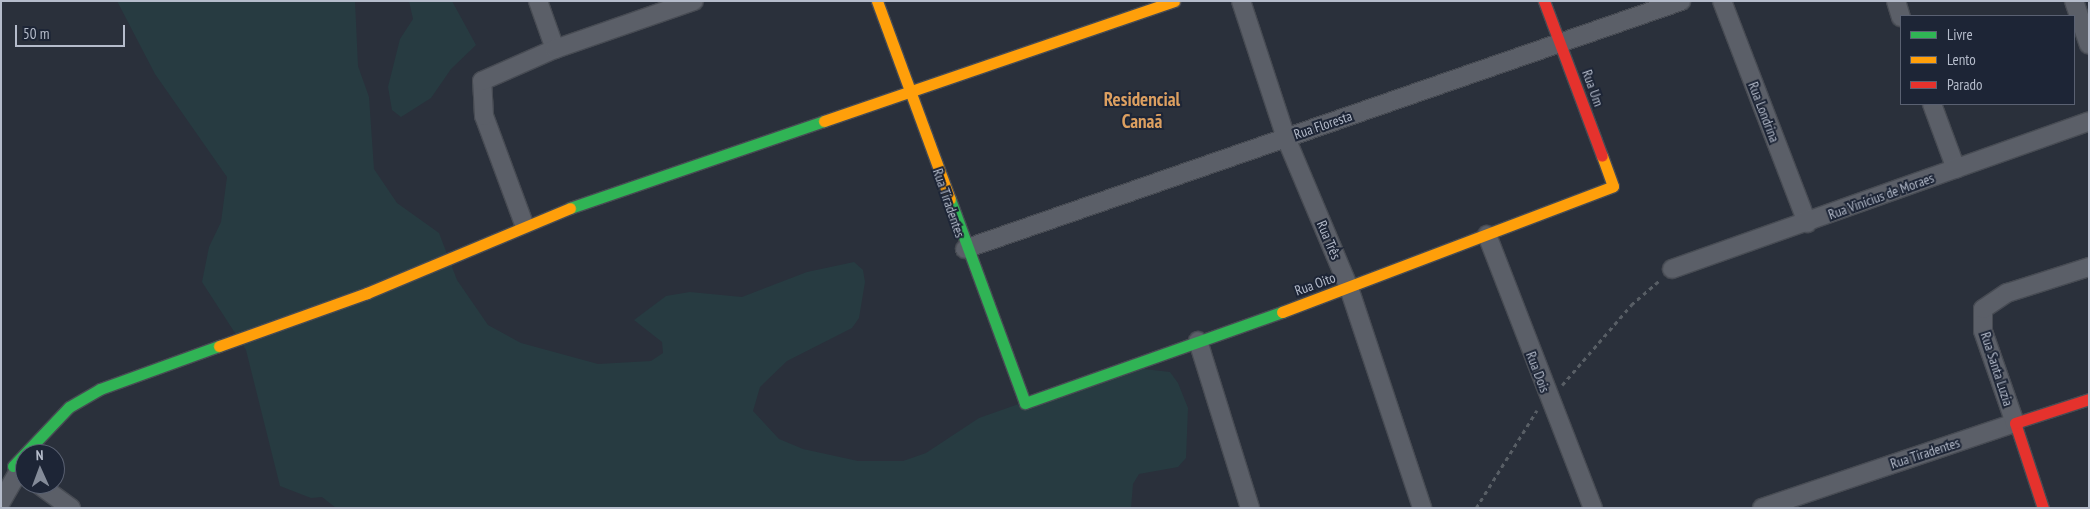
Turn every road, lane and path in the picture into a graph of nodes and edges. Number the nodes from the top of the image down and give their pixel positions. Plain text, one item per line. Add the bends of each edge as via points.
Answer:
1 (538, 1) edge
2 (694, 1) edge
3 (877, 1) edge
4 (1174, 1) edge
5 (1241, 1) edge
6 (1544, 1) edge
7 (1681, 1) edge
8 (1722, 1) edge
9 (1896, 1) edge
10 (2074, 1) edge
11 (1900, 15) edge
12 (2087, 37) edge
13 (1560, 43) junction
14 (555, 49) junction
15 (912, 94) junction
16 (1932, 105) edge
17 (2089, 121) edge
18 (1286, 138) junction
19 (1956, 169) junction
20 (1613, 186) joint
21 (1807, 223) junction
22 (524, 224) junction
23 (1487, 235) junction
24 (965, 249) junction
25 (2089, 267) edge
26 (1672, 269) joint
27 (1349, 288) junction
28 (1198, 341) junction
29 (1548, 396) junction
30 (2089, 399) edge
31 (1025, 403) joint
32 (2015, 423) junction
33 (11, 467) edge
34 (52, 494) edge
35 (1, 502) edge
36 (71, 508) edge
37 (1250, 508) edge
38 (1422, 508) edge
39 (1476, 508) edge
40 (1593, 508) edge
41 (1762, 508) edge
42 (2043, 508) edge

1 - 14 street
2 - 14 street
3 - 15 street, Rua Tiradentes
4 - 15 street
5 - 18 street, Rua Três
6 - 13 street, Rua Um
7 - 13 street, Rua Floresta
8 - 21 street, Rua Londrina
9 - 11 street
10 - 12 street
13 - 18 street, Rua Floresta
13 - 20 street, Rua Um
14 - 22 street via 482,81 484,116
15 - 22 street
15 - 24 street, Rua Tiradentes
16 - 19 street
17 - 19 street, Rua Vinícius de Moraes
18 - 24 street, Rua Floresta
18 - 27 street, Rua Três
19 - 21 street, Rua Vinícius de Moraes
20 - 23 street, Rua Oito
21 - 26 street, Rua Vinícius de Moraes
22 - 33 street via 367,293 100,389 69,407
23 - 27 street, Rua Oito
23 - 29 street, Rua Dois
24 - 31 street, Rua Tiradentes
25 - 32 street, Rua Santa Luzia via 2006,294 1982,309 1983,331
26 - 29 path via 1631,305 1589,359
27 - 28 street, Rua Oito
27 - 38 street, Rua Três
28 - 31 street, Rua Oito
28 - 37 street
29 - 39 path via 1507,452
29 - 40 street, Rua Dois
30 - 32 street, Rua Tiradentes
32 - 41 street, Rua Tiradentes
32 - 42 street
33 - 35 street
34 - 36 street

